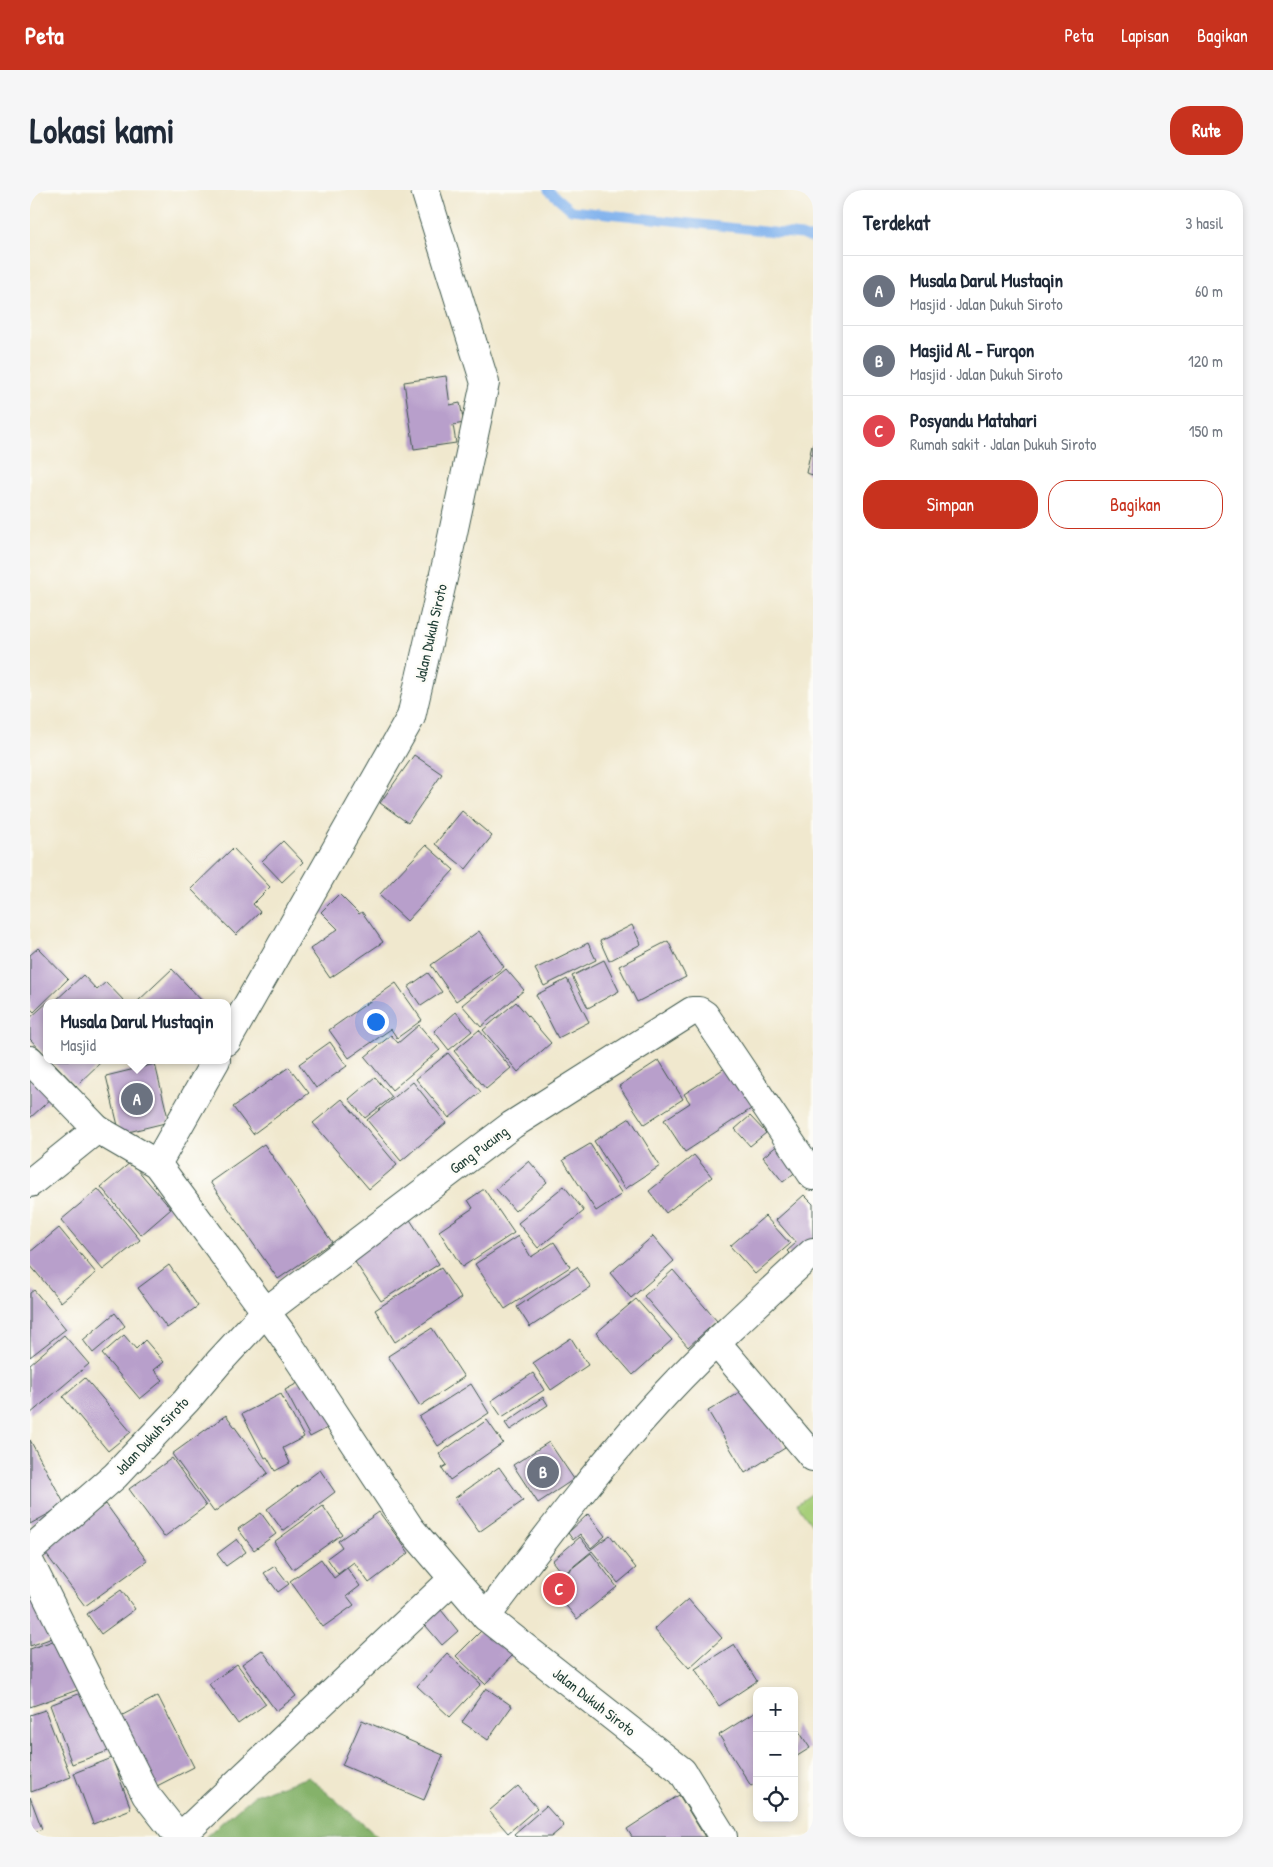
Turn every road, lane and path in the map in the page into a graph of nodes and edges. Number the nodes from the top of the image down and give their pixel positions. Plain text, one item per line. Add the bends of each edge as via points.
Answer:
1 (425, 190) edge
2 (231, 1034) edge
3 (30, 1060) edge
4 (214, 1064) edge
5 (97, 1129) junction
6 (157, 1164) junction
7 (813, 1176) edge
8 (30, 1183) edge
9 (813, 1252) edge
10 (265, 1312) junction
11 (716, 1342) junction
12 (813, 1457) edge
13 (30, 1550) edge
14 (30, 1563) edge
15 (453, 1579) junction
16 (486, 1617) junction
17 (179, 1837) edge
18 (723, 1837) edge

1 - 2 street, Jalan Dukuh Siroto via 485,382 447,561 411,717
3 - 5 street, Jalan Dukuh Siroto
4 - 6 street
5 - 6 street, Jalan Dukuh Siroto
5 - 8 street
6 - 10 street, Jalan Dukuh Siroto
7 - 10 street, Gang Pucung via 705,1015 692,1010 512,1125
9 - 11 street
10 - 13 street, Jalan Dukuh Siroto via 115,1476
10 - 15 street, Jalan Dukuh Siroto via 410,1528
11 - 12 street
11 - 16 street via 574,1500
14 - 17 street via 146,1795
15 - 16 street, Jalan Dukuh Siroto
15 - 17 street
16 - 18 street, Jalan Dukuh Siroto via 682,1771

